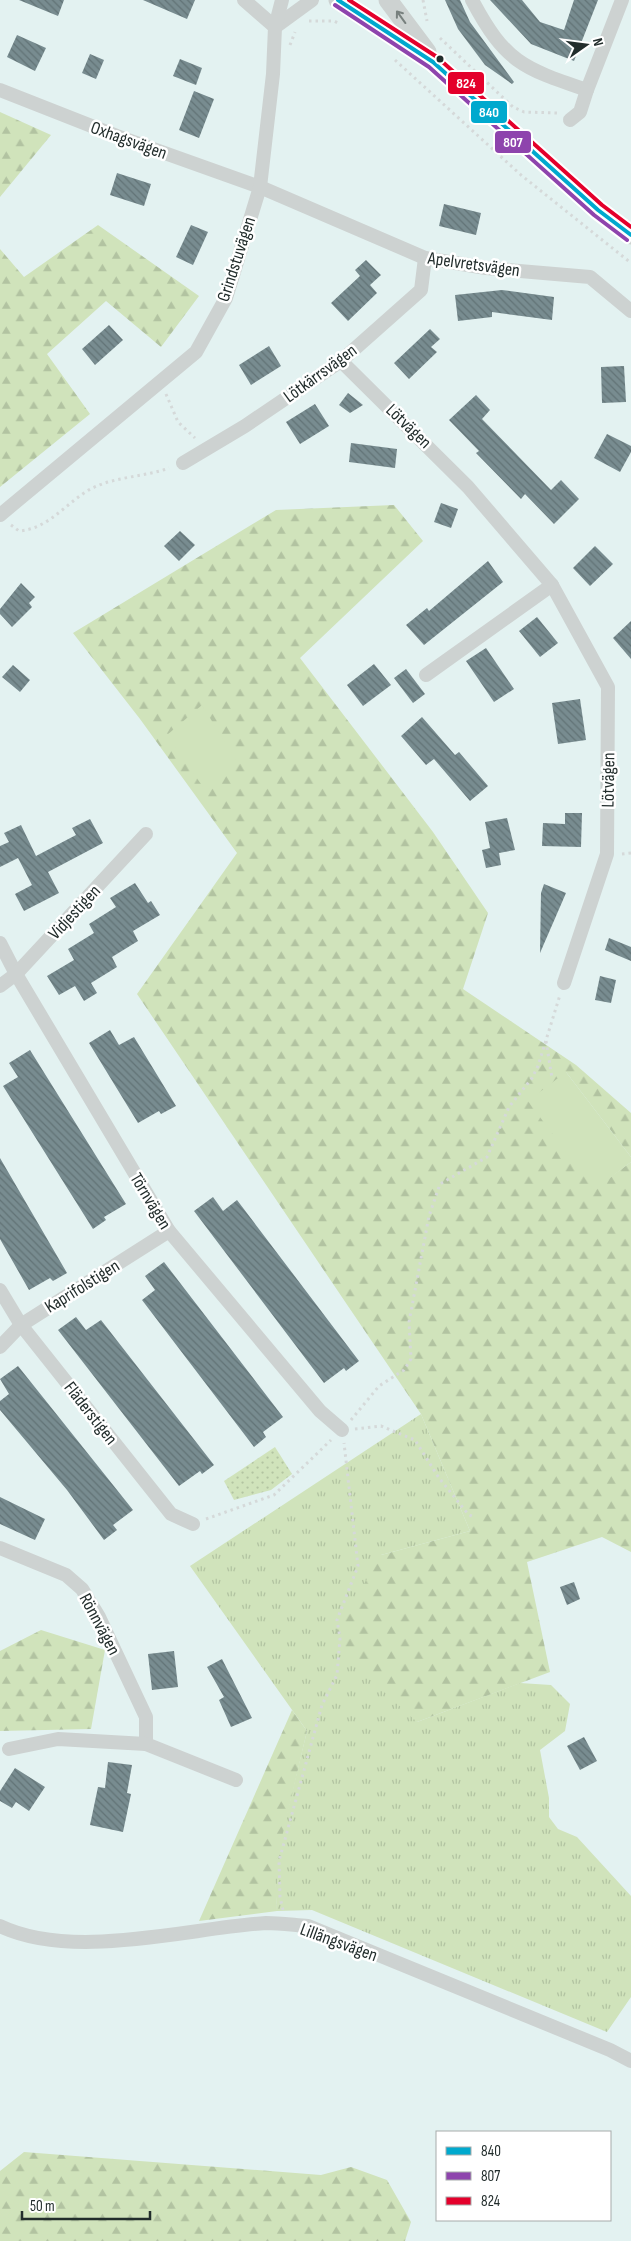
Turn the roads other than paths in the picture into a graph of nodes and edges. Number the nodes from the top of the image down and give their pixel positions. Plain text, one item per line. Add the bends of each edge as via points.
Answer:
1 (244, 0) edge
2 (282, 0) edge
3 (312, 0) edge
4 (338, 0) edge
5 (388, 0) edge
6 (472, 0) edge
7 (622, 0) edge
8 (275, 27) junction
9 (433, 62) junction
10 (0, 90) edge
11 (587, 90) junction
12 (570, 120) road end
13 (260, 186) junction
14 (631, 234) edge
15 (425, 258) junction
16 (631, 311) edge
17 (341, 361) junction
18 (183, 463) road end
19 (6, 521) edge
20 (552, 584) junction
21 (426, 675) dead end
22 (146, 834) dead end
23 (0, 943) edge
24 (16, 974) junction
25 (564, 983) road end
26 (0, 986) edge
27 (169, 1231) junction
28 (0, 1290) edge
29 (21, 1325) junction
30 (0, 1347) edge
31 (342, 1430) road end
32 (194, 1524) road end
33 (0, 1548) edge
34 (146, 1744) junction
35 (9, 1749) dead end
36 (236, 1780) dead end
37 (0, 1926) edge
38 (631, 2061) edge

1 - 8 street
2 - 8 street, Grindstuvägen
3 - 8 street
4 - 9 main road
9 -> 5 main road
6 - 11 street via 507,53 530,70
7 - 11 street
8 - 13 street, Grindstuvägen
9 - 14 main road via 598,210
10 - 13 street, Oxhagsvägen via 116,136
11 - 12 street via 580,112
13 - 15 street, Apelvretsvägen
13 - 19 street, Grindstuvägen via 226,298 196,352
15 - 16 street, Apelvretsvägen via 486,268 590,277
15 - 17 street, Lötkärrsvägen via 421,290
17 - 18 street, Lötkärrsvägen
17 - 20 street, Lötvägen via 457,474
20 - 21 street
20 - 25 street, Lötvägen via 608,687 607,854
22 - 24 street, Vidjestigen
23 - 24 street, Törnvägen
24 - 26 street, Vidjestigen
24 - 27 street, Törnvägen
27 - 29 street, Kaprifolstigen
27 - 31 street, Törnvägen via 320,1411
28 - 29 street, Fläderstigen
29 - 30 street, Kaprifolstigen
29 - 32 street, Fläderstigen via 171,1514
33 - 34 street, Rönnvägen via 66,1575 82,1589 99,1617 146,1717
34 - 35 street via 58,1739
34 - 36 street
37 - 38 street, Lillängsvägen via 12,1932 65,1942 172,1936 267,1923 308,1926

